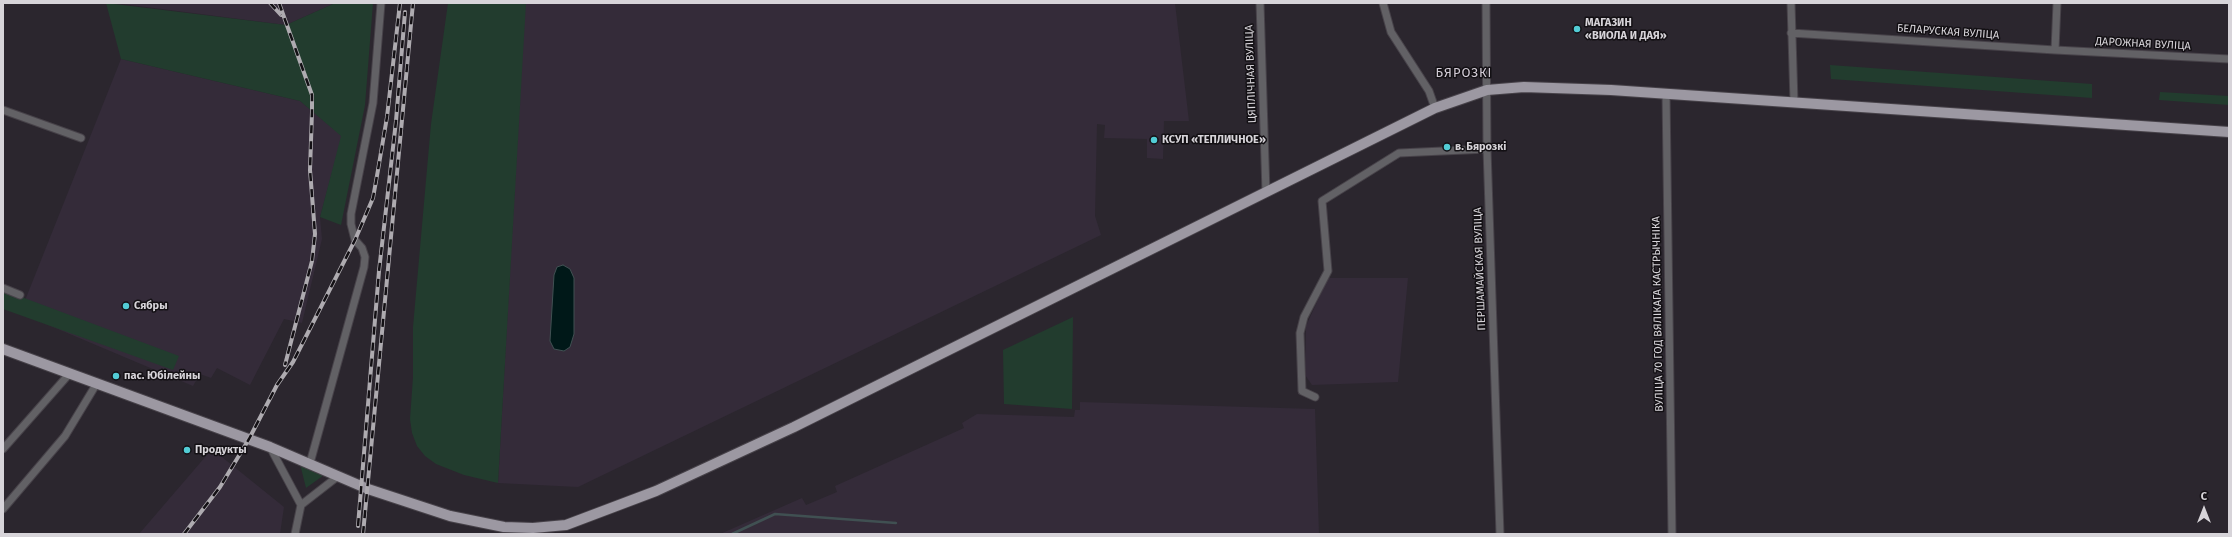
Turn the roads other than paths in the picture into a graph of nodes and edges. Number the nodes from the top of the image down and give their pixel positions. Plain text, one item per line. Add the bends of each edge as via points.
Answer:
1 (381, 3) edge
2 (1260, 3) edge
3 (1383, 3) edge
4 (1486, 3) edge
5 (1791, 3) edge
6 (2057, 3) edge
7 (1791, 34) junction
8 (2055, 50) junction
9 (2229, 59) edge
10 (1487, 90) junction
11 (1666, 93) junction
12 (1794, 102) junction
13 (1435, 108) junction
14 (3, 110) edge
15 (2229, 132) edge
16 (81, 138) dead end
17 (1487, 149) junction
18 (1266, 193) junction
19 (3, 288) edge
20 (20, 295) dead end
21 (3, 349) edge
22 (70, 373) junction
23 (97, 383) junction
24 (1315, 397) dead end
25 (270, 447) junction
26 (3, 449) edge
27 (310, 463) junction
28 (337, 477) junction
29 (301, 505) junction
30 (3, 509) edge
31 (295, 534) edge
32 (1500, 534) edge
33 (1672, 534) edge

1 - 27 street via 373,103 351,224 355,240 365,257 364,267
2 - 18 street, ЦЯПЛІЧНАЯ ВУЛІЦА
3 - 13 street via 1391,32 1429,91
4 - 10 street, ПЕРШАМАЙСКАЯ ВУЛІЦА
5 - 7 street
6 - 8 street
7 - 8 street, БЕЛАРУСКАЯ ВУЛІЦА
7 - 12 street
8 - 9 street, ДАРОЖНАЯ ВУЛІЦА
10 - 11 main road via 1524,87
10 - 13 main road
10 - 17 street, ПЕРШАМАЙСКАЯ ВУЛІЦА
11 - 12 main road
11 - 33 street, ВУЛІЦА 70 ГОД ВЯЛІКАГА КАСТРЫЧНІКА
12 - 15 main road
13 - 18 main road
14 - 16 street
17 - 24 street via 1399,153 1322,201 1328,271 1304,317 1300,333 1302,390
17 - 32 street, ПЕРШАМАЙСКАЯ ВУЛІЦА
18 - 28 main road via 794,427 656,491 566,525 504,527 478,522 406,502
19 - 20 street
21 - 22 main road
22 - 23 main road
22 - 26 street
23 - 25 main road
23 - 30 street via 65,436
25 - 27 main road
25 - 29 street
27 - 28 main road
28 - 29 street
29 - 31 street

